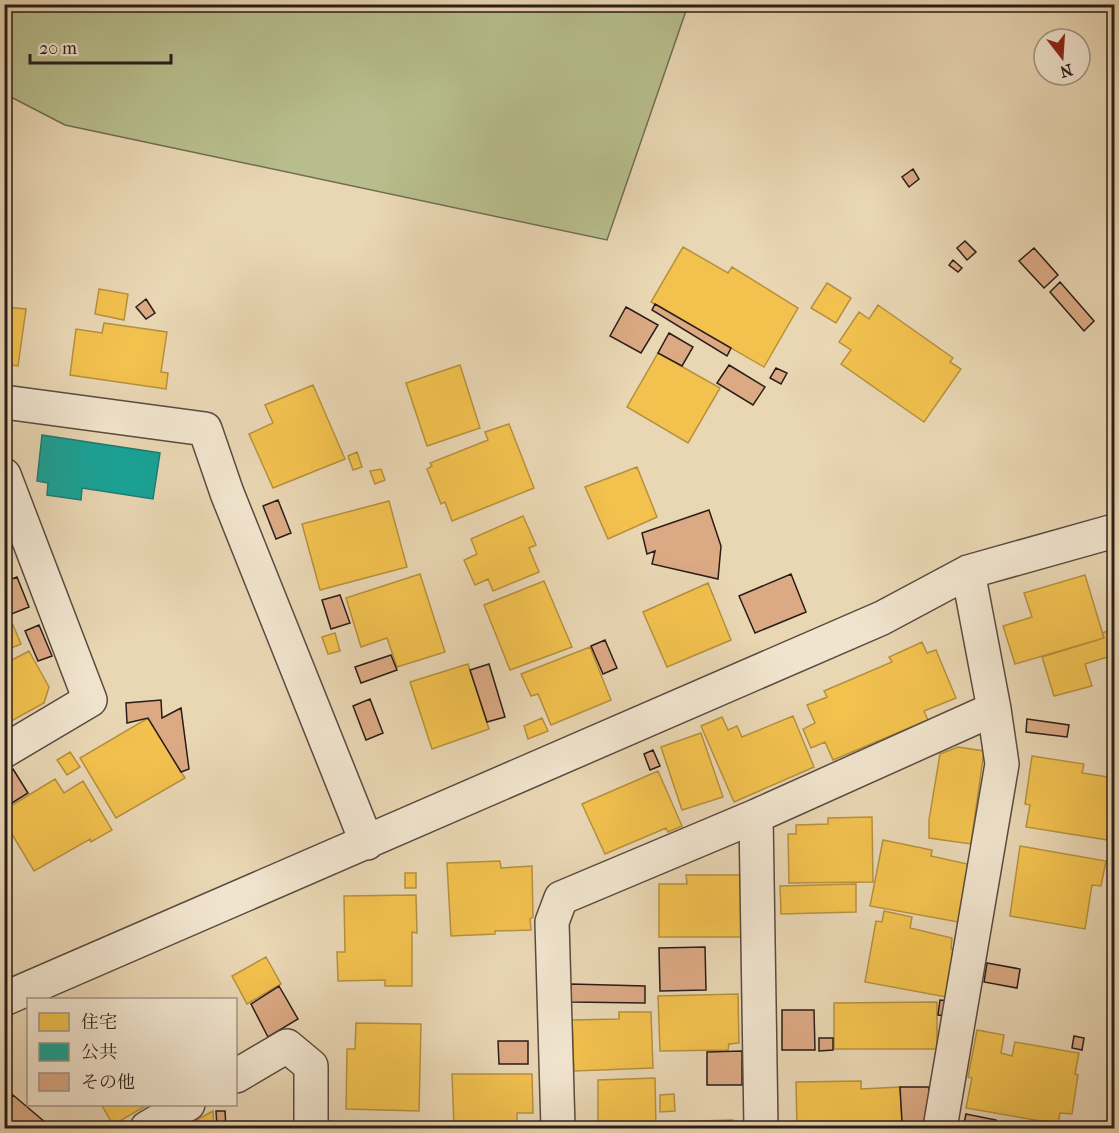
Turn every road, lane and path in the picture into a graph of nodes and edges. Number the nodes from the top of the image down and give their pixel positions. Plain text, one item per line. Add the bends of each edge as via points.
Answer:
1 (4, 402) edge
2 (4, 476) edge
3 (1114, 531) edge
4 (968, 572) junction
5 (994, 709) junction
6 (4, 751) edge
7 (756, 816) junction
8 (367, 843) junction
9 (4, 999) edge
10 (237, 1076) edge
11 (185, 1106) edge
12 (147, 1128) edge
13 (311, 1128) edge
14 (558, 1128) edge
15 (761, 1128) edge
16 (940, 1128) edge

1 - 8 street via 205,429 226,493
2 - 6 street via 90,700
3 - 4 street
4 - 5 street
4 - 8 street via 882,618
5 - 7 street
5 - 16 street via 1002,764
7 - 14 street via 561,898 552,922
7 - 15 street
8 - 9 street
10 - 13 street via 287,1046 311,1066
11 - 12 street

